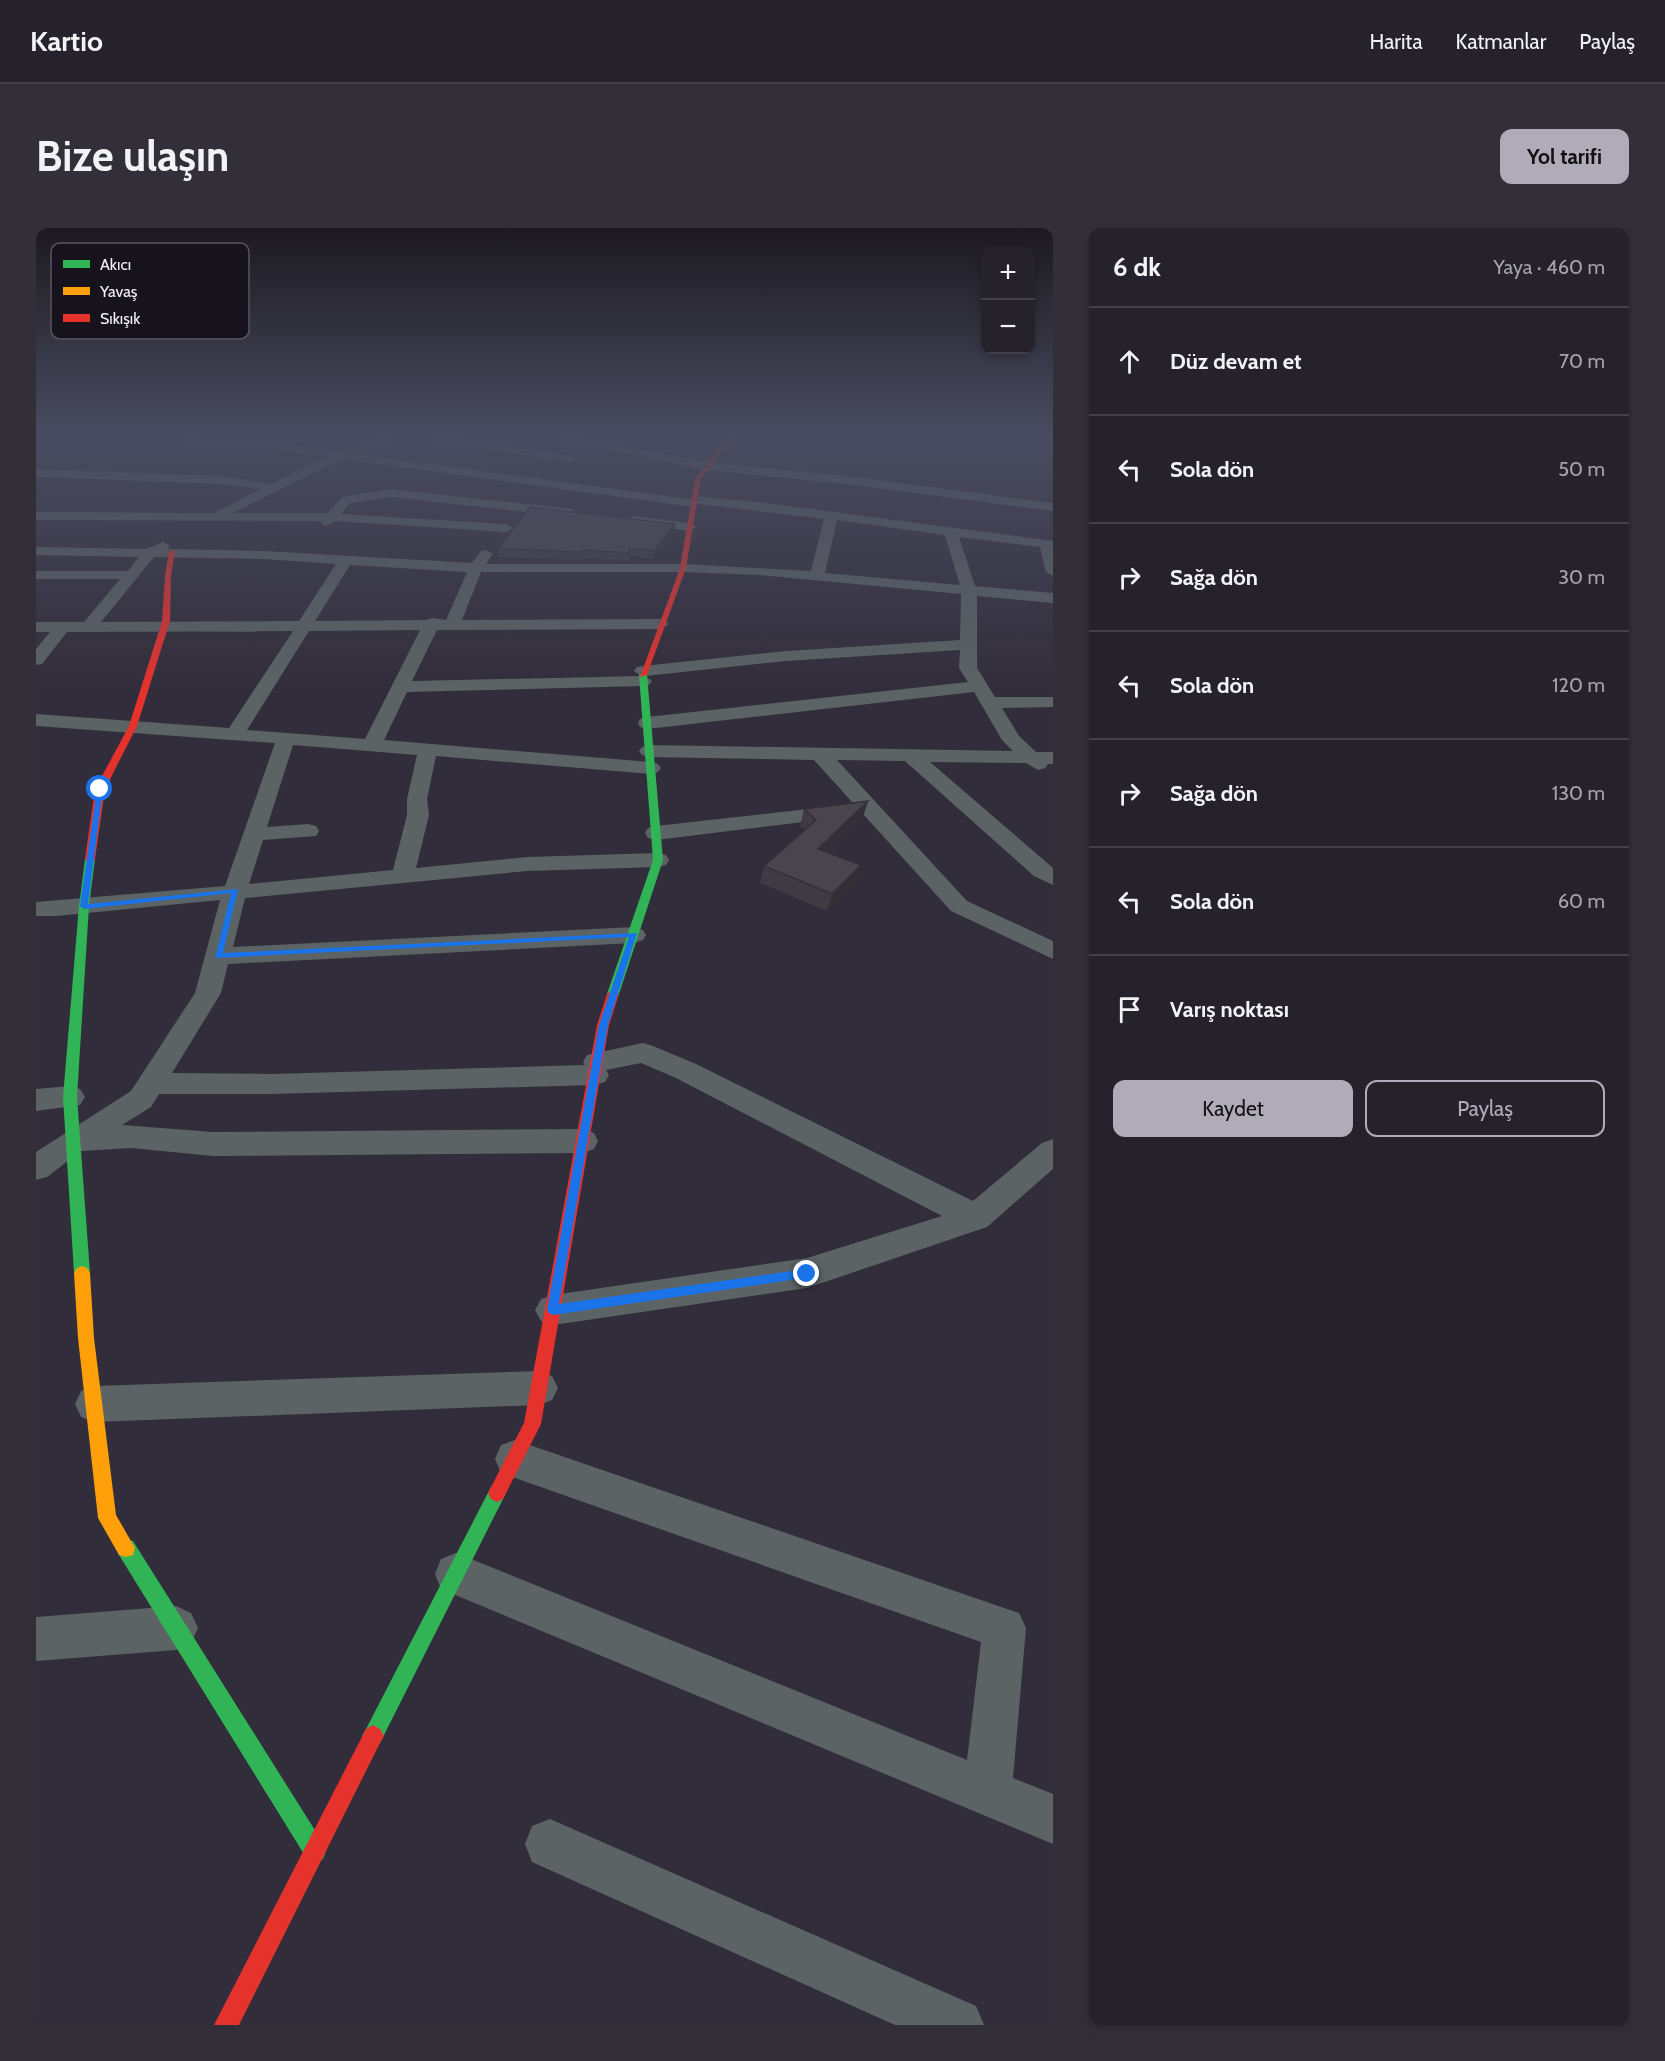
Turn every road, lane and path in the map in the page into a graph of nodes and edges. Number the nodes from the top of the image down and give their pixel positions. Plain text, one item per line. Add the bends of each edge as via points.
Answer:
1 (78, 522) edge
2 (205, 522) edge
3 (327, 522) edge
4 (362, 522) edge
5 (647, 522) edge
6 (691, 522) edge
7 (830, 522) edge
8 (875, 522) edge
9 (514, 524) joint
10 (690, 527) junction
11 (68, 529) dead end
12 (951, 532) junction
13 (1050, 544) edge
14 (36, 551) edge
15 (152, 552) junction
16 (172, 552) junction
17 (317, 559) junction
18 (345, 561) junction
19 (475, 568) junction
20 (683, 568) junction
21 (1053, 572) edge
22 (36, 575) edge
23 (132, 575) junction
24 (817, 576) junction
25 (969, 590) junction
26 (1053, 598) edge
27 (432, 623) junction
28 (453, 623) junction
29 (661, 624) junction
30 (303, 625) junction
31 (163, 626) junction
32 (36, 627) edge
33 (62, 627) junction
34 (88, 627) junction
35 (968, 644) junction
36 (36, 660) edge
37 (643, 676) junction
38 (979, 686) junction
39 (401, 687) junction
40 (1053, 702) edge
41 (990, 703) junction
42 (36, 720) edge
43 (647, 723) junction
44 (133, 726) junction
45 (235, 734) junction
46 (286, 738) junction
47 (372, 745) junction
48 (428, 750) junction
49 (820, 754) junction
50 (911, 756) junction
51 (1029, 758) junction
52 (1053, 758) edge
53 (650, 760) junction
54 (1053, 774) edge
55 (869, 808) junction
56 (308, 831) dead end
57 (656, 832) junction
58 (255, 834) junction
59 (658, 860) junction
60 (403, 875) junction
61 (1053, 878) edge
62 (235, 890) junction
63 (84, 906) junction
64 (36, 909) edge
65 (634, 935) junction
66 (1053, 951) edge
67 (218, 956) junction
68 (596, 1068) junction
69 (151, 1083) junction
70 (70, 1097) junction
71 (36, 1100) edge
72 (73, 1141) junction
73 (583, 1141) junction
74 (1053, 1151) edge
75 (36, 1168) edge
76 (975, 1218) junction
77 (553, 1310) junction
78 (538, 1388) junction
79 (94, 1404) junction
80 (515, 1459) junction
81 (456, 1574) junction
82 (176, 1628) junction
83 (36, 1640) edge
84 (988, 1793) junction
85 (1053, 1820) edge
86 (549, 1844) dead end
87 (315, 1851) junction
88 (226, 2025) edge
89 (957, 2025) edge

1 - 11 street
2 - 15 street
3 - 17 street via 313,541
4 - 9 street
5 - 10 street
6 - 10 street
7 - 24 street
8 - 12 street
9 - 19 street
10 - 20 street via 682,541
12 - 13 street
12 - 25 street
13 - 21 street
14 - 15 street
15 - 16 street
15 - 23 street
16 - 17 street
16 - 31 street
17 - 18 street
18 - 19 street
18 - 30 street
19 - 20 street via 583,562
19 - 28 street
20 - 24 street
20 - 29 street
22 - 23 street
23 - 34 street
24 - 25 street
25 - 26 street
25 - 35 street
27 - 28 street
27 - 30 street
27 - 39 street
28 - 29 street
29 - 37 street
30 - 31 street
30 - 45 street
31 - 34 street
31 - 44 street
32 - 33 street
33 - 34 street
33 - 36 street
35 - 37 street via 786,656
35 - 38 street via 968,668
37 - 39 street
37 - 43 street
38 - 41 street
38 - 43 street
39 - 47 street
40 - 41 street
41 - 51 street via 1012,740
42 - 44 street
43 - 53 street
44 - 45 street
44 - 63 street via 100,789
45 - 46 street
46 - 47 street
46 - 58 street
47 - 48 street
48 - 53 street
48 - 60 street
49 - 50 street
49 - 53 street
49 - 55 street
50 - 51 street
50 - 61 street
51 - 52 street
51 - 54 street
53 - 57 street
55 - 57 street
55 - 66 street via 959,906
56 - 58 street
57 - 59 street
58 - 62 street
59 - 60 street via 527,864
59 - 65 street
60 - 62 street
62 - 63 street
62 - 67 street
63 - 64 street
63 - 70 street
65 - 67 street
65 - 68 street via 603,1025
67 - 69 street via 208,993
68 - 69 street via 272,1084
68 - 73 street
68 - 76 street via 643,1053
69 - 72 street via 141,1099
70 - 71 street
70 - 72 street
72 - 73 street via 131,1136 213,1144
72 - 75 street
72 - 79 street
73 - 77 street
74 - 76 street
76 - 77 street via 807,1274
77 - 78 street
78 - 79 street
78 - 80 street via 532,1424
79 - 82 street via 107,1518
80 - 81 street
80 - 84 street via 1004,1628
81 - 84 street
81 - 87 street
82 - 83 street
82 - 87 street
84 - 85 street
86 - 89 street
87 - 88 street

